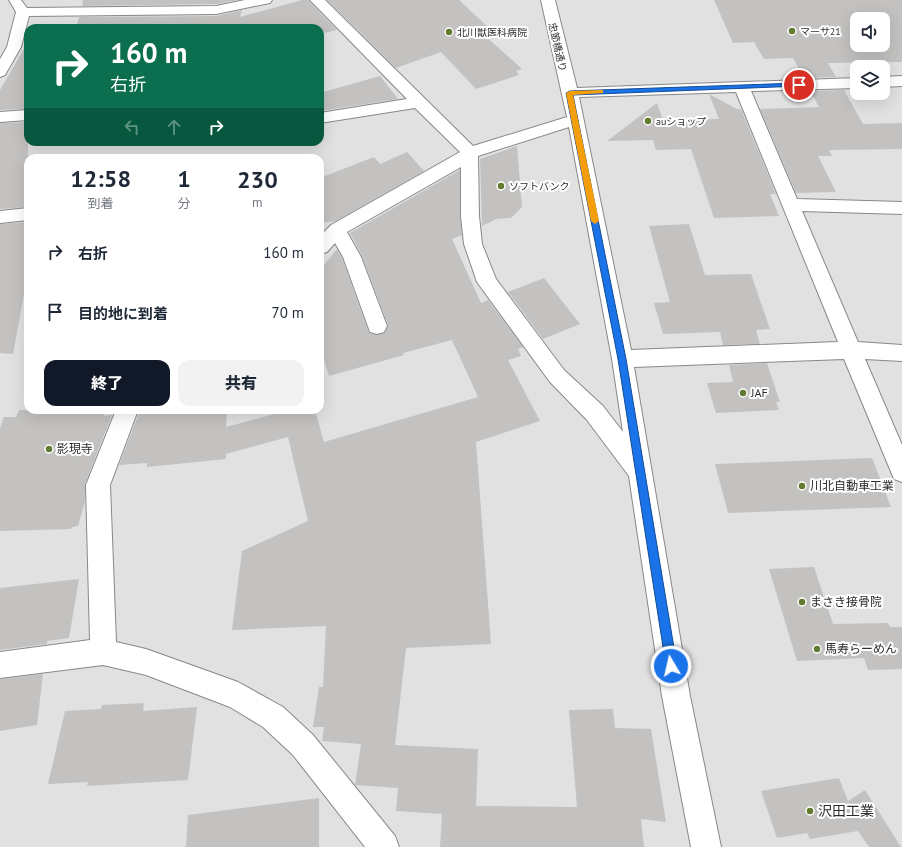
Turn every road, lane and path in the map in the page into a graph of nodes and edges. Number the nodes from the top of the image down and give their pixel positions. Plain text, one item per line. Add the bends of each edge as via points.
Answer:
1 (15, 0) edge
2 (265, 0) edge
3 (317, 0) edge
4 (548, 0) edge
5 (23, 12) junction
6 (0, 72) edge
7 (902, 81) edge
8 (890, 82) edge
9 (850, 83) edge
10 (741, 86) junction
11 (570, 93) junction
12 (420, 102) junction
13 (24, 115) edge
14 (0, 117) edge
15 (324, 117) edge
16 (575, 120) junction
17 (470, 153) junction
18 (790, 205) junction
19 (902, 208) edge
20 (24, 214) edge
21 (0, 217) edge
22 (328, 229) edge
23 (324, 238) edge
24 (377, 326) dead end
25 (851, 350) junction
26 (902, 353) edge
27 (622, 359) junction
28 (125, 414) edge
29 (902, 472) edge
30 (641, 474) junction
31 (103, 652) junction
32 (0, 665) edge
33 (384, 847) edge
34 (706, 847) edge

1 - 5 street
2 - 5 street via 216,10
3 - 12 street
4 - 11 street, 忠節橋通り
5 - 6 street via 14,47
7 - 8 street
9 - 10 street
10 - 11 street
10 - 18 street
11 - 16 street, 忠節橋通り
12 - 15 street
12 - 17 street
13 - 14 street
16 - 17 street
16 - 27 street, 忠節橋通り
17 - 22 street
17 - 30 street via 470,216 473,244 487,282 557,376 595,413
18 - 19 street
18 - 25 street
20 - 21 street
22 - 23 street
22 - 24 street via 352,257
25 - 26 street
25 - 27 street
25 - 29 street
27 - 30 street, 忠節橋通り
28 - 31 street via 98,485
30 - 34 street, 忠節橋通り via 676,696
31 - 32 street
31 - 33 street via 146,662 238,696 273,717 303,745

